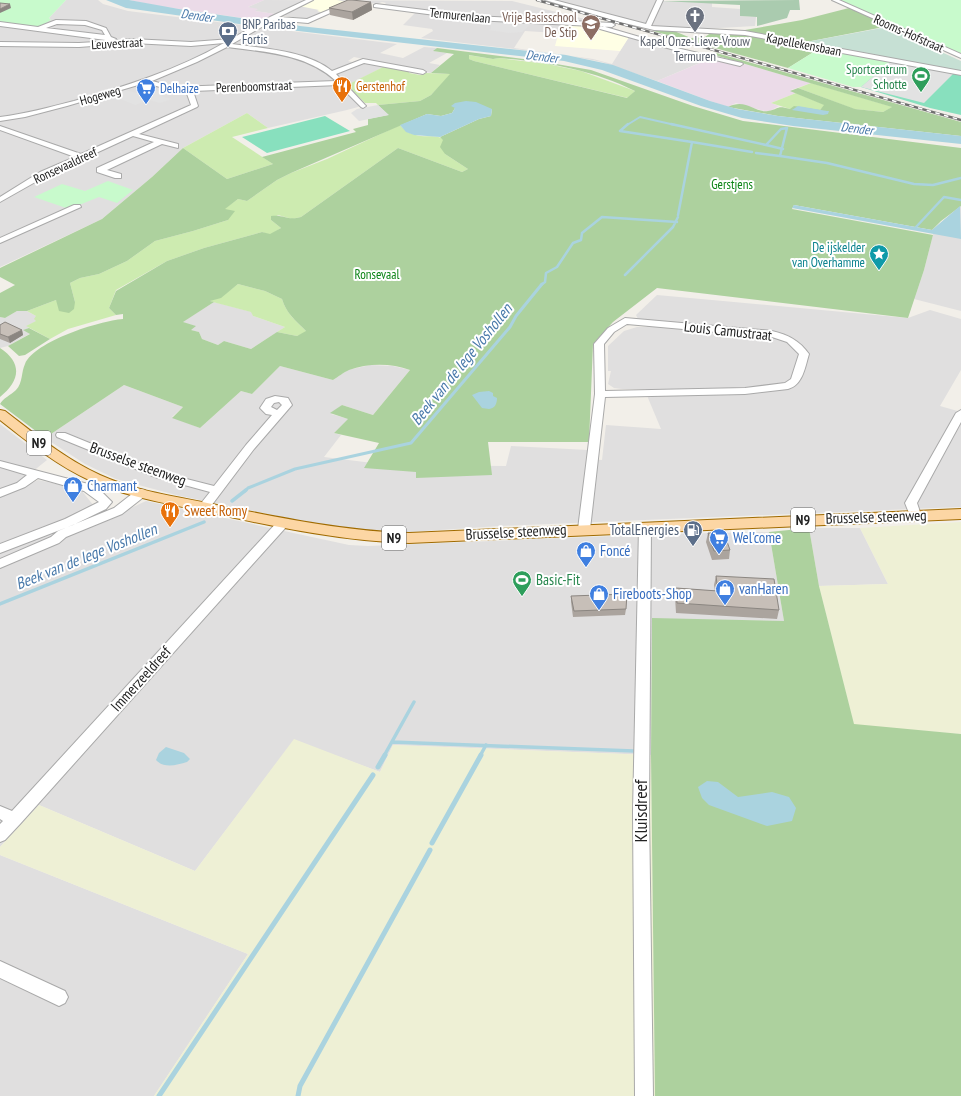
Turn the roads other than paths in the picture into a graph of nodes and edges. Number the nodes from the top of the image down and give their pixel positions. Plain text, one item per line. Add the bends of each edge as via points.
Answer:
1 (310, 0) edge
2 (342, 0) edge
3 (393, 0) edge
4 (548, 0) edge
5 (660, 0) edge
6 (835, 0) edge
7 (270, 19) junction
8 (0, 24) edge
9 (591, 25) junction
10 (612, 25) dead end
11 (647, 26) junction
12 (38, 29) junction
13 (109, 38) junction
14 (233, 41) junction
15 (117, 42) junction
16 (0, 44) edge
17 (227, 44) junction
18 (70, 45) junction
19 (56, 50) dead end
20 (961, 56) edge
21 (740, 64) dead end
22 (423, 72) dead end
23 (961, 73) edge
24 (331, 74) junction
25 (146, 82) junction
26 (340, 83) junction
27 (189, 89) junction
28 (363, 106) dead end
29 (0, 119) edge
30 (0, 128) edge
31 (133, 134) junction
32 (161, 142) junction
33 (175, 146) dead end
34 (82, 156) junction
35 (118, 176) dead end
36 (0, 200) edge
37 (77, 207) dead end
38 (0, 242) edge
39 (600, 394) junction
40 (961, 412) edge
41 (280, 413) dead end
42 (0, 414) edge
43 (61, 435) dead end
44 (0, 464) edge
45 (79, 469) junction
46 (37, 473) junction
47 (62, 480) junction
48 (217, 490) junction
49 (0, 493) edge
50 (141, 493) junction
51 (106, 502) junction
52 (128, 504) junction
53 (204, 507) junction
54 (961, 514) edge
55 (915, 515) junction
56 (283, 524) junction
57 (645, 527) junction
58 (584, 529) junction
59 (59, 530) junction
60 (0, 549) edge
61 (0, 564) edge
62 (0, 812) edge
63 (15, 819) junction
64 (0, 835) edge
65 (0, 969) edge
66 (59, 997) dead end
67 (644, 1096) edge

1 - 7 street, Hogeweg
2 - 7 street via 350,4 308,21
3 - 9 street, Termurenlaan via 374,6 473,18
4 - 11 street, Kapellekensbaan
5 - 11 street
6 - 20 street, Rooms-Hofstraat
7 - 14 street, Hogeweg
8 - 12 street
9 - 10 street, Termurenlaan
9 - 21 street, Termurenlaan
11 - 23 street, Kapellekensbaan via 743,32
12 - 13 street
12 - 13 street via 56,22 86,23 104,29
13 - 15 street
14 - 15 street, Leuvestraat via 192,44
14 - 17 street, Hogeweg
15 - 18 street, Leuvestraat
16 - 18 street, Leuvestraat
17 - 24 street via 299,58 318,65
17 - 25 street, Hogeweg
18 - 19 street
22 - 24 street via 363,61
24 - 26 street
25 - 27 street, Perenboomstraat via 175,89
25 - 29 street, Hogeweg via 77,102
26 - 27 street, Perenboomstraat
26 - 28 street
27 - 31 street, Ronsevaaldreef via 195,106
30 - 34 street
31 - 32 street
31 - 34 street, Ronsevaaldreef
32 - 33 street
32 - 35 street, Ronsevaaldreef via 100,170
34 - 36 street, Ronsevaaldreef via 43,174
37 - 38 street
39 - 39 street, Louis Camustraat via 599,344 611,330 625,321 772,334 793,341 804,354 796,380 788,386 745,391
39 - 58 street, Louis Camustraat
40 - 55 street via 911,503
41 - 48 street
42 - 45 main road, Brusselse steenweg / N9
43 - 48 street, Brusselse steenweg via 159,474
44 - 46 street
45 - 47 street, Brusselse steenweg
45 - 50 main road, Brusselse steenweg / N9
46 - 47 street
46 - 49 street via 21,484
47 - 51 street via 88,488
48 - 53 street
50 - 52 street
50 - 53 main road, Brusselse steenweg / N9
51 - 52 street
51 - 59 street
52 - 59 street via 118,511
53 - 56 main road, Brusselse steenweg / N9
54 - 55 main road, Brusselse steenweg / N9
55 - 57 main road, Brusselse steenweg / N9
56 - 58 main road, Brusselse steenweg / N9 via 383,538
56 - 63 street, Immerzeeldreef
57 - 58 main road, Brusselse steenweg / N9
57 - 67 street, Kluisdreef via 641,812
59 - 60 street via 48,529
59 - 61 street via 55,540
62 - 63 street
63 - 64 street, Immerzeeldreef
65 - 66 street

